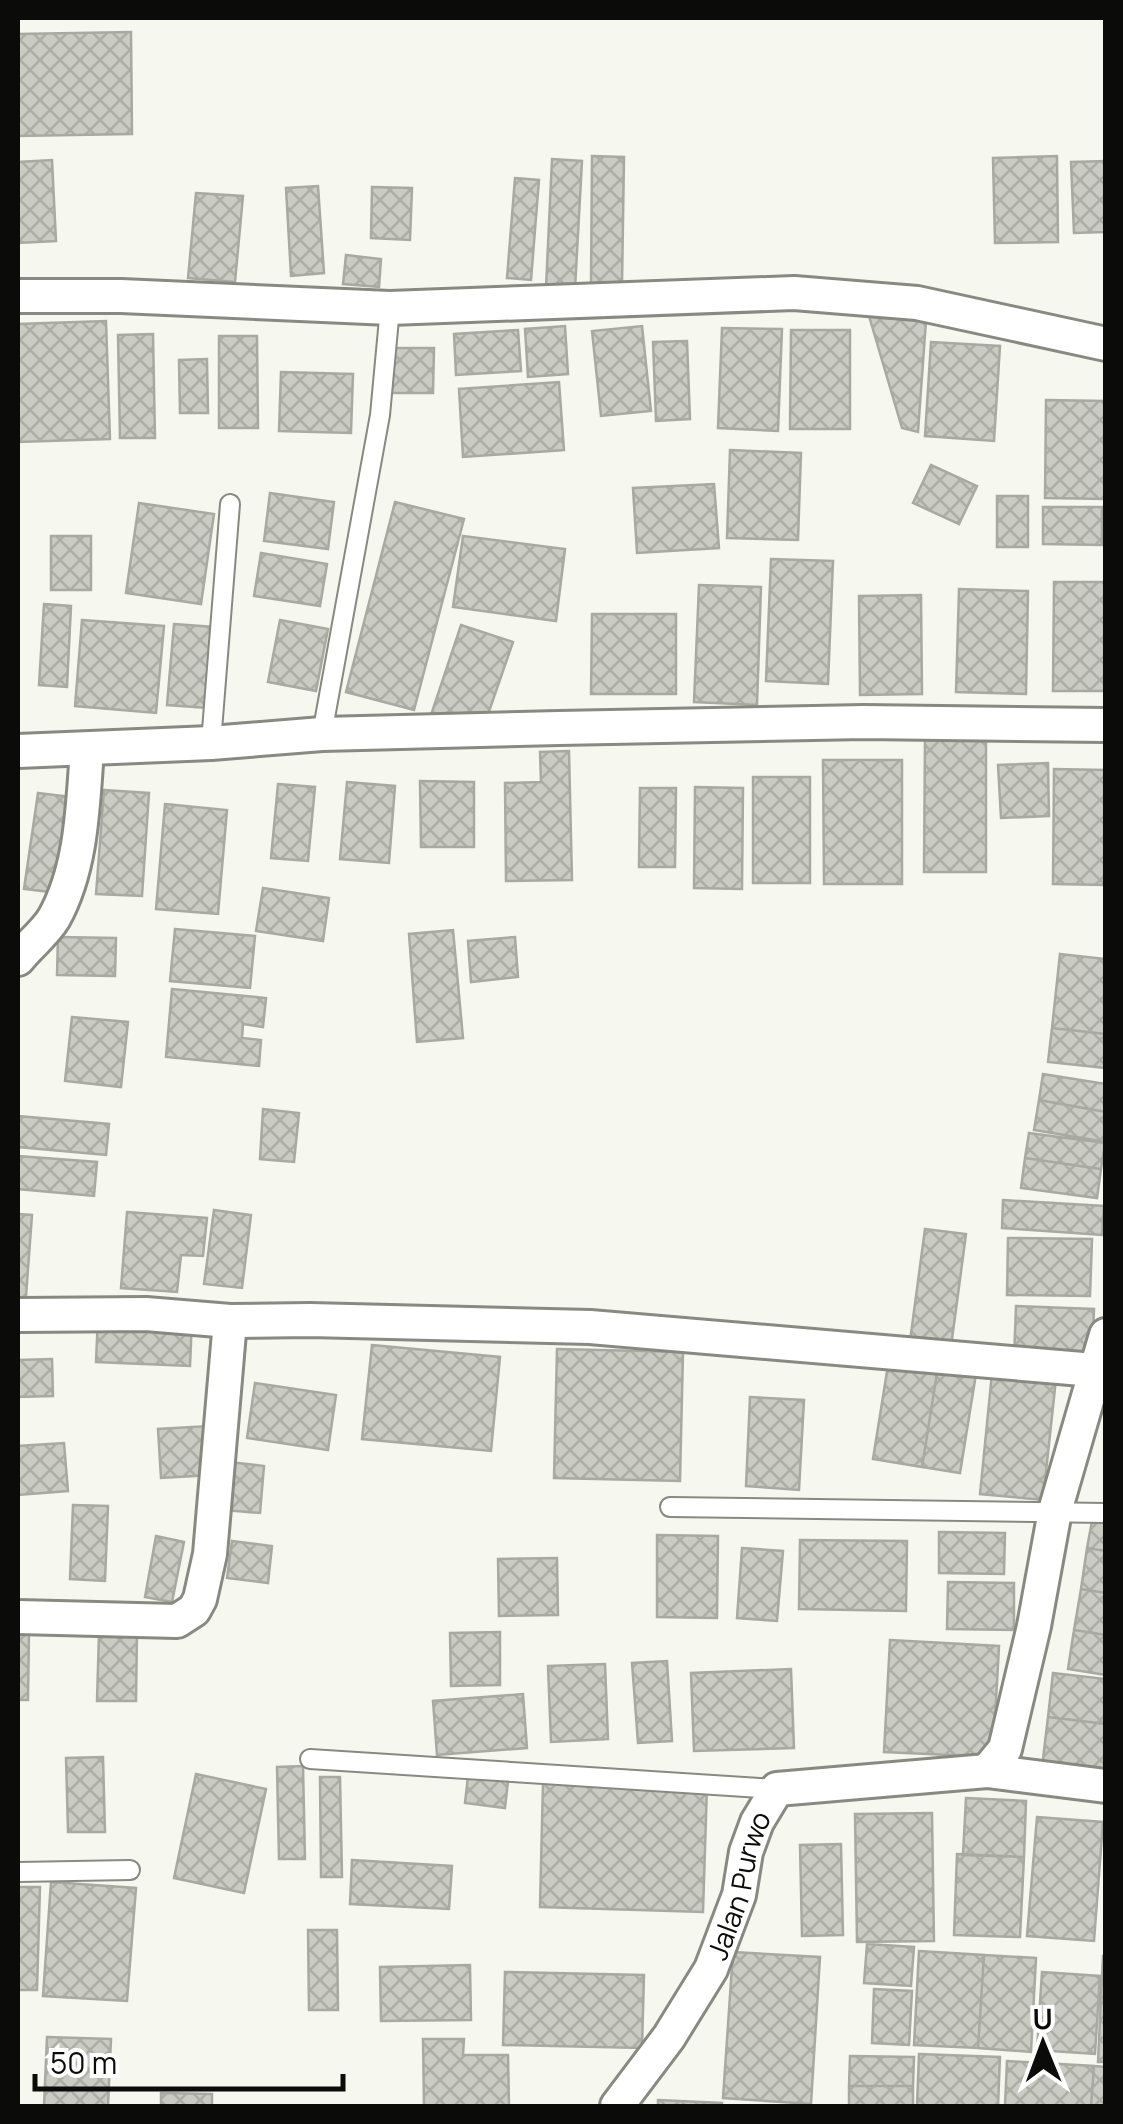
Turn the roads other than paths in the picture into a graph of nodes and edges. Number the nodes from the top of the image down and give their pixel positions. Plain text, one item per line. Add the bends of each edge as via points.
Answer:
1 (18, 296) edge
2 (390, 308) junction
3 (1106, 344) edge
4 (230, 504) dead end
5 (1106, 725) edge
6 (322, 734) junction
7 (210, 743) junction
8 (87, 749) junction
9 (18, 752) edge
10 (18, 959) edge
11 (18, 1315) edge
12 (230, 1321) junction
13 (1106, 1335) edge
14 (1100, 1371) edge
15 (670, 1507) dead end
16 (1055, 1511) junction
17 (1106, 1513) edge
18 (18, 1617) edge
19 (310, 1759) dead end
20 (987, 1771) junction
21 (1106, 1786) edge
22 (777, 1789) junction
23 (130, 1870) dead end
24 (18, 1872) edge
25 (617, 2106) edge

1 - 2 street
2 - 3 street via 794,293 916,303
2 - 6 lane via 380,415
4 - 7 lane
5 - 6 street via 864,722
6 - 7 street
7 - 8 street
8 - 9 street
8 - 10 street via 70,880 53,920
11 - 12 street
12 - 14 street via 590,1327
12 - 18 street via 210,1554 194,1610 178,1621
13 - 14 street
14 - 16 street
15 - 16 lane
16 - 17 lane
16 - 20 street via 1006,1748
19 - 22 lane
20 - 21 street, Jalan Purwo
20 - 22 street, Jalan Purwo
22 - 25 street, Jalan Purwo via 756,1822 739,1896 710,1969
23 - 24 lane

